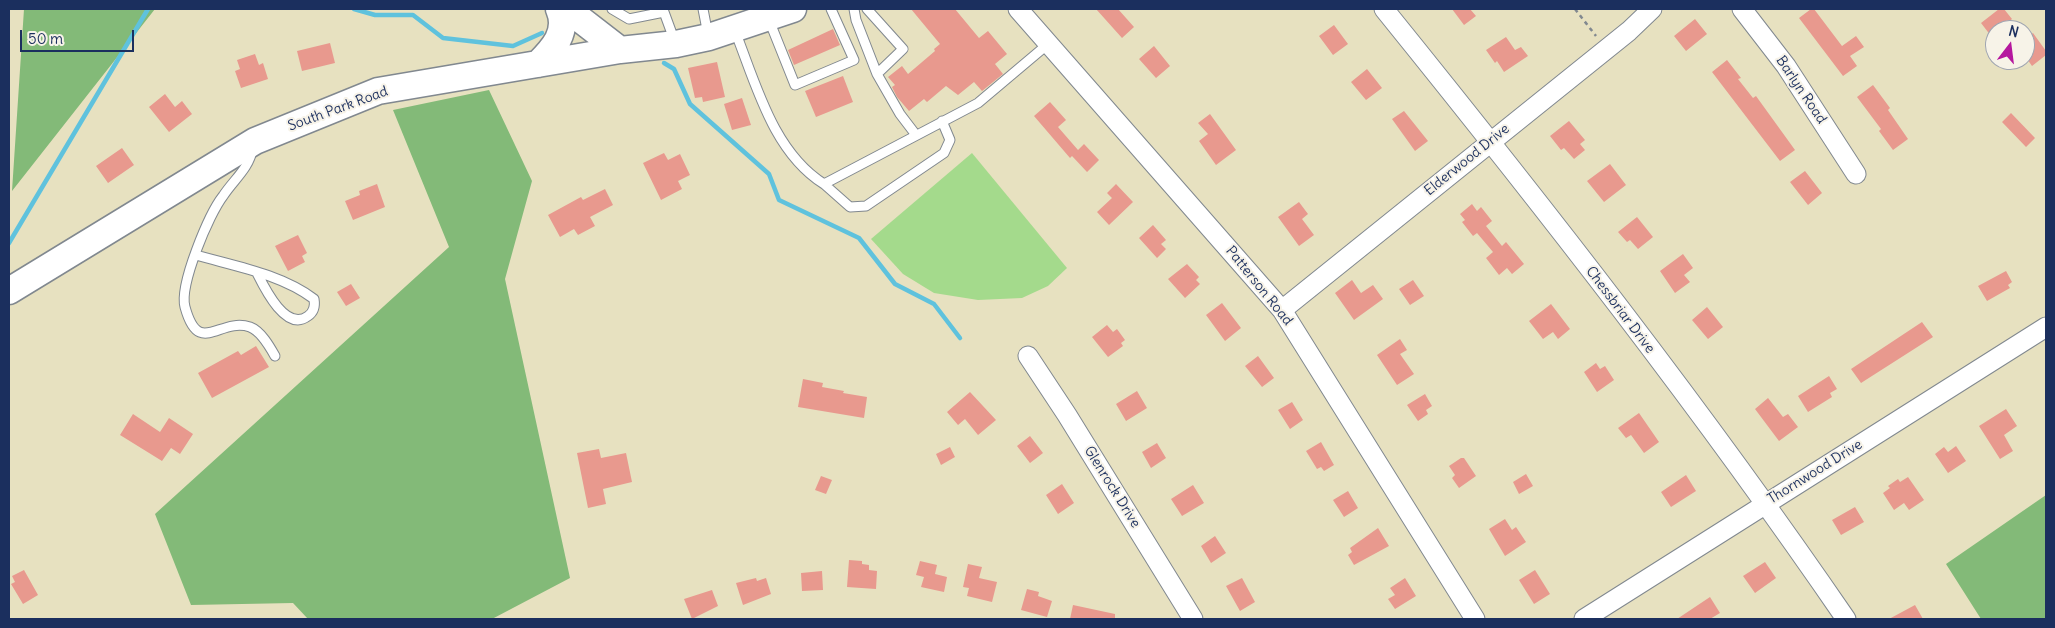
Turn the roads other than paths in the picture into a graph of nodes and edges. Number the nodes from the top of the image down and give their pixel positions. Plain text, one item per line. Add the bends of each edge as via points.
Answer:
1 (559, 9) edge
2 (568, 9) edge
3 (613, 9) edge
4 (703, 9) edge
5 (793, 9) edge
6 (830, 9) edge
7 (854, 9) edge
8 (867, 9) edge
9 (1018, 9) edge
10 (1384, 9) edge
11 (1652, 9) edge
12 (1742, 9) edge
13 (768, 18) junction
14 (734, 29) junction
15 (709, 37) junction
16 (676, 44) junction
17 (1048, 44) junction
18 (620, 50) junction
19 (538, 64) junction
20 (877, 74) junction
21 (942, 121) junction
22 (916, 136) junction
23 (255, 140) junction
24 (1490, 141) junction
25 (1856, 174) dead end
26 (824, 184) junction
27 (196, 255) junction
28 (257, 273) junction
29 (9, 291) edge
30 (1282, 310) junction
31 (2046, 326) edge
32 (275, 356) dead end
33 (1028, 356) dead end
34 (1766, 503) junction
35 (1193, 619) edge
36 (1474, 619) edge
37 (1584, 619) edge
38 (1846, 619) edge

1 - 19 main road via 562,30 556,46
2 - 18 main road
3 - 16 lane via 628,19 664,12
4 - 15 lane
5 - 13 main road, South Park Road
6 - 13 lane via 854,60 795,85
7 - 20 lane
8 - 20 lane via 904,49
9 - 17 street, Patterson Road
10 - 24 street, Chessbriar Drive
11 - 24 street, Elderwood Drive
12 - 25 street, Barlyn Road via 1786,66
13 - 14 main road, South Park Road
14 - 15 main road, South Park Road
14 - 26 lane via 772,122 796,162
15 - 16 main road, South Park Road
16 - 18 main road, South Park Road
17 - 21 lane via 978,103
17 - 30 street, Patterson Road
18 - 19 main road, South Park Road
19 - 23 main road, South Park Road via 378,92
20 - 22 lane
21 - 22 lane
21 - 26 lane via 950,140 944,153 866,206 850,207
22 - 26 lane
23 - 27 lane via 250,163 222,196 204,230
23 - 29 main road, South Park Road
24 - 30 street, Elderwood Drive
24 - 34 street, Chessbriar Drive
27 - 28 lane
27 - 32 lane via 183,302 194,330 206,335 232,324 252,328
28 - 28 lane via 314,298 312,311 300,319 284,314 272,301
30 - 36 street, Patterson Road
31 - 34 street, Thornwood Drive
33 - 35 street, Glenrock Drive
34 - 37 street, Thornwood Drive
34 - 38 street, Chessbriar Drive

